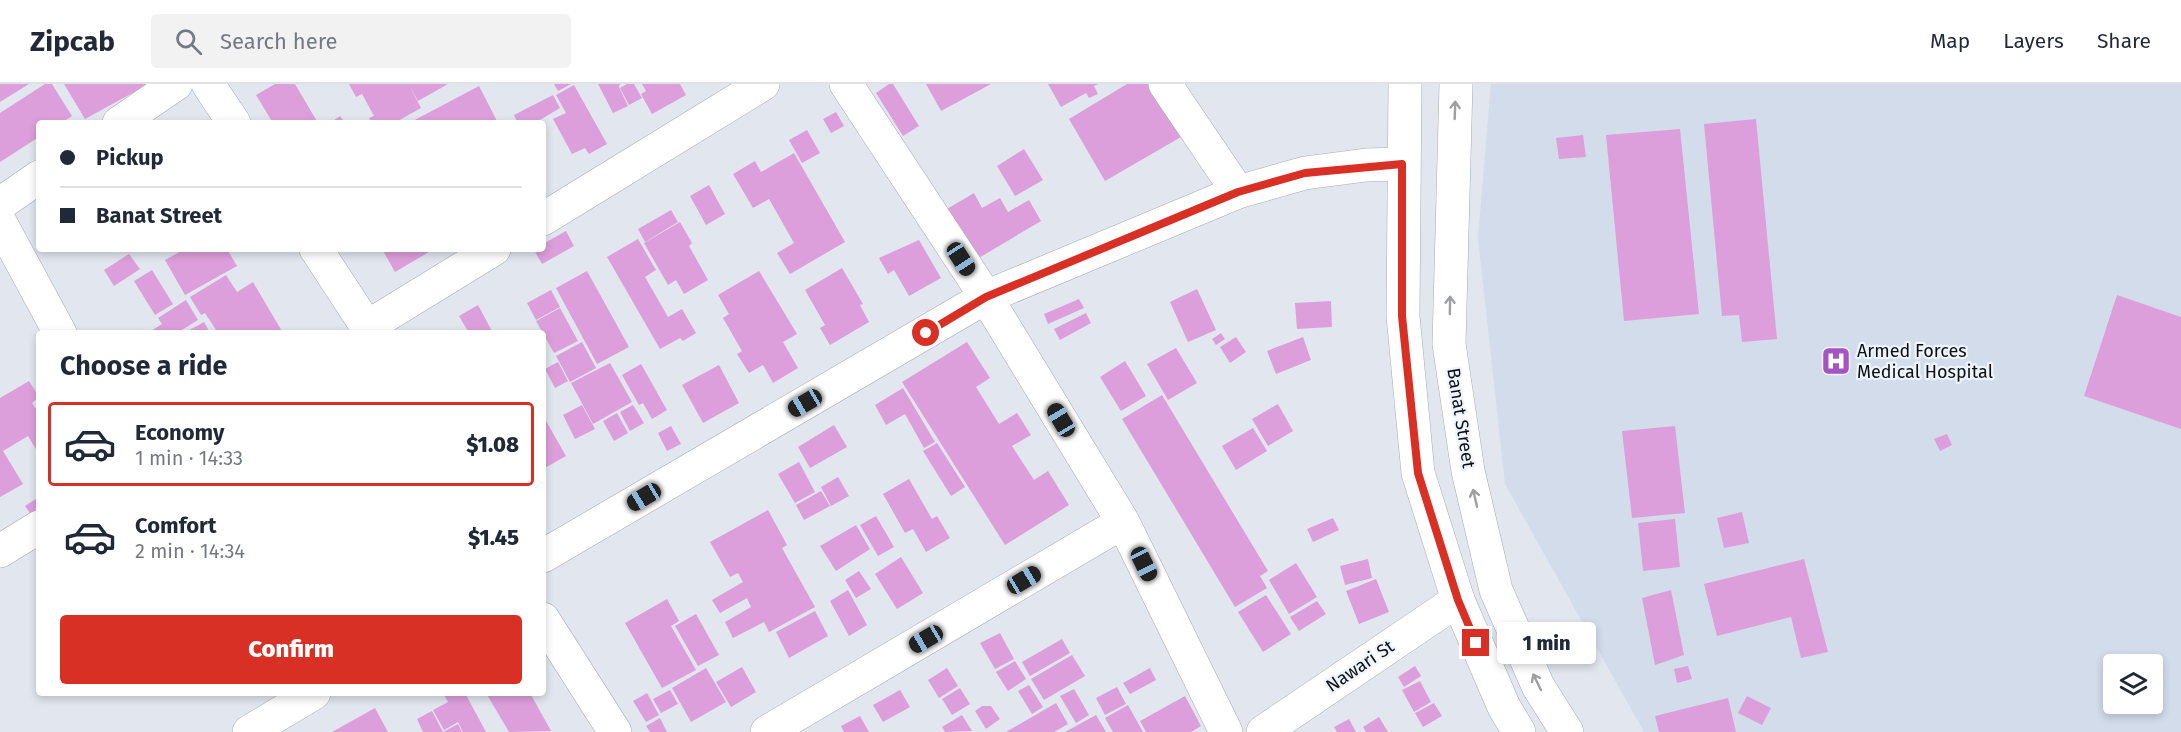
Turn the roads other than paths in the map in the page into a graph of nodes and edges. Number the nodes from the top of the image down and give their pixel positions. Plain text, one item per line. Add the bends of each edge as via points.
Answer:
1 (176, 84) edge
2 (208, 84) edge
3 (763, 84) edge
4 (846, 84) edge
5 (1165, 84) edge
6 (1405, 84) edge
7 (1456, 84) edge
8 (123, 120) edge
9 (232, 120) edge
10 (1402, 164) junction
11 (36, 179) edge
12 (1238, 192) junction
13 (0, 204) edge
14 (546, 217) edge
15 (0, 222) edge
16 (318, 252) edge
17 (489, 252) edge
18 (986, 297) junction
19 (58, 330) edge
20 (369, 330) edge
21 (1123, 522) junction
22 (36, 529) edge
23 (0, 550) edge
24 (546, 554) edge
25 (1458, 600) junction
26 (546, 624) edge
27 (309, 696) edge
28 (282, 712) edge
29 (249, 732) edge
30 (615, 732) edge
31 (767, 732) edge
32 (1227, 732) edge
33 (1263, 732) edge
34 (1519, 732) edge
35 (1567, 732) edge

1 - 8 street
2 - 9 street
3 - 14 street
4 - 18 street
5 - 12 street
6 - 10 street
35 -> 7 street, Banat Street via 1538,686 1496,590 1468,471 1449,344
10 - 12 street via 1305,173
10 - 25 street via 1402,316 1418,473
11 - 13 street
12 - 18 street
15 - 19 street
16 - 20 street
17 - 20 street
18 - 21 street
18 - 24 street
21 - 31 street
21 - 32 street
22 - 23 street
25 - 33 street, Nawari St
25 - 34 street via 1504,707
26 - 30 street
27 - 28 street
28 - 29 street

